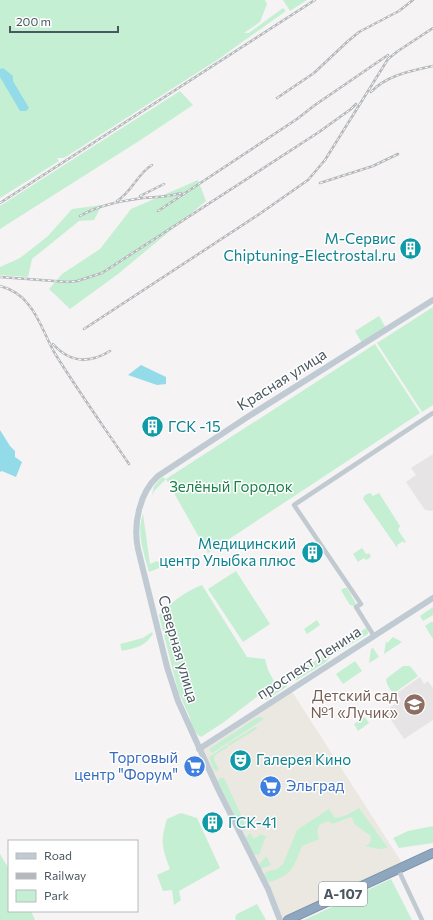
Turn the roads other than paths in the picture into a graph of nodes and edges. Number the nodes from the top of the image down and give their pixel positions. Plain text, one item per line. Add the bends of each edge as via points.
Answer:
1 (433, 300) edge
2 (433, 413) edge
3 (148, 487) joint
4 (433, 598) edge
5 (374, 636) junction
6 (199, 749) junction
7 (433, 853) edge
8 (398, 869) junction
9 (280, 920) edge
10 (288, 920) edge
11 (422, 920) edge

1 - 3 main road, Красная улица via 158,476
2 - 5 street via 294,505 361,604 356,607
3 - 6 main road, Северная улица via 137,522 138,549 173,688
4 - 5 main road, проспект Ленина
5 - 6 main road, проспект Ленина
6 - 9 main road, Северная улица via 268,889
7 - 8 highway, А-107
8 - 10 highway, А-107
8 - 11 street

